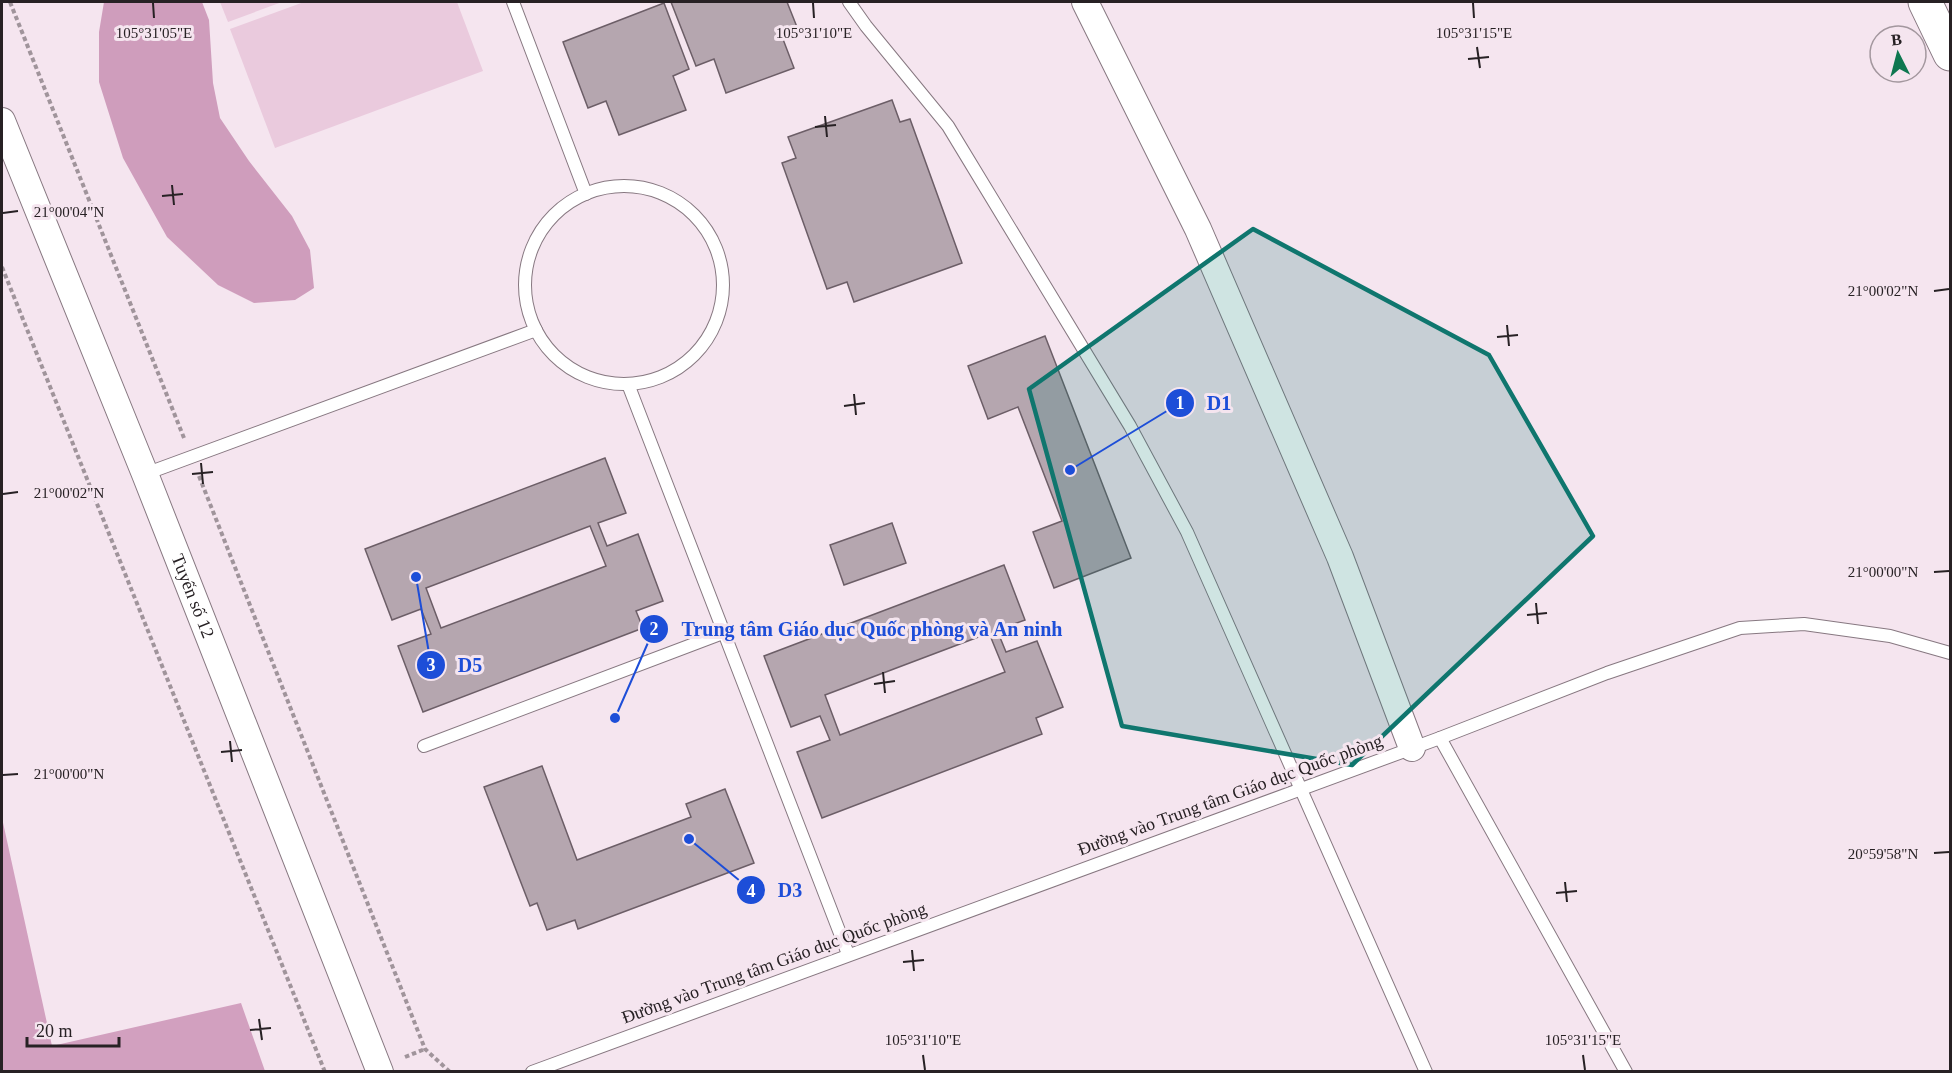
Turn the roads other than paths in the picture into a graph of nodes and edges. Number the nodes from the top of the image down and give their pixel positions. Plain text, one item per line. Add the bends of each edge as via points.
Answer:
1 (513, 2) edge
2 (849, 2) edge
3 (1085, 2) edge
4 (1925, 2) edge
5 (1950, 54) edge
6 (2, 121) edge
7 (586, 194) junction
8 (536, 330) junction
9 (628, 384) junction
10 (145, 474) junction
11 (723, 633) junction
12 (1950, 653) edge
13 (1440, 738) junction
14 (424, 746) dead end
15 (1412, 748) junction
16 (1300, 788) junction
17 (848, 954) junction
18 (380, 1071) edge
19 (532, 1071) edge
20 (1426, 1071) edge
21 (1626, 1071) edge

1 - 7 lane
2 - 16 lane via 948,126 1130,426 1186,532
3 - 15 street via 1198,230 1340,557
4 - 5 highway
6 - 10 street, Tuyến số 12
7 - 8 lane via 563,208 544,227 531,251 525,278 527,305
7 - 9 lane via 617,186 648,189 677,201 701,222 712,240 724,279 721,310 708,339 687,362 659,378
8 - 9 lane via 552,353 574,370 600,381
8 - 10 lane
9 - 11 lane
10 - 18 street, Tuyến số 12
11 - 14 lane
11 - 17 lane
12 - 13 lane, Đường vào Trung tâm Giáo dục Quốc phòng via 1890,636 1804,624 1740,628 1607,673
13 - 15 lane, Đường vào Trung tâm Giáo dục Quốc phòng
13 - 21 lane
15 - 16 lane, Đường vào Trung tâm Giáo dục Quốc phòng
16 - 17 lane, Đường vào Trung tâm Giáo dục Quốc phòng
16 - 20 lane
17 - 19 lane, Đường vào Trung tâm Giáo dục Quốc phòng

